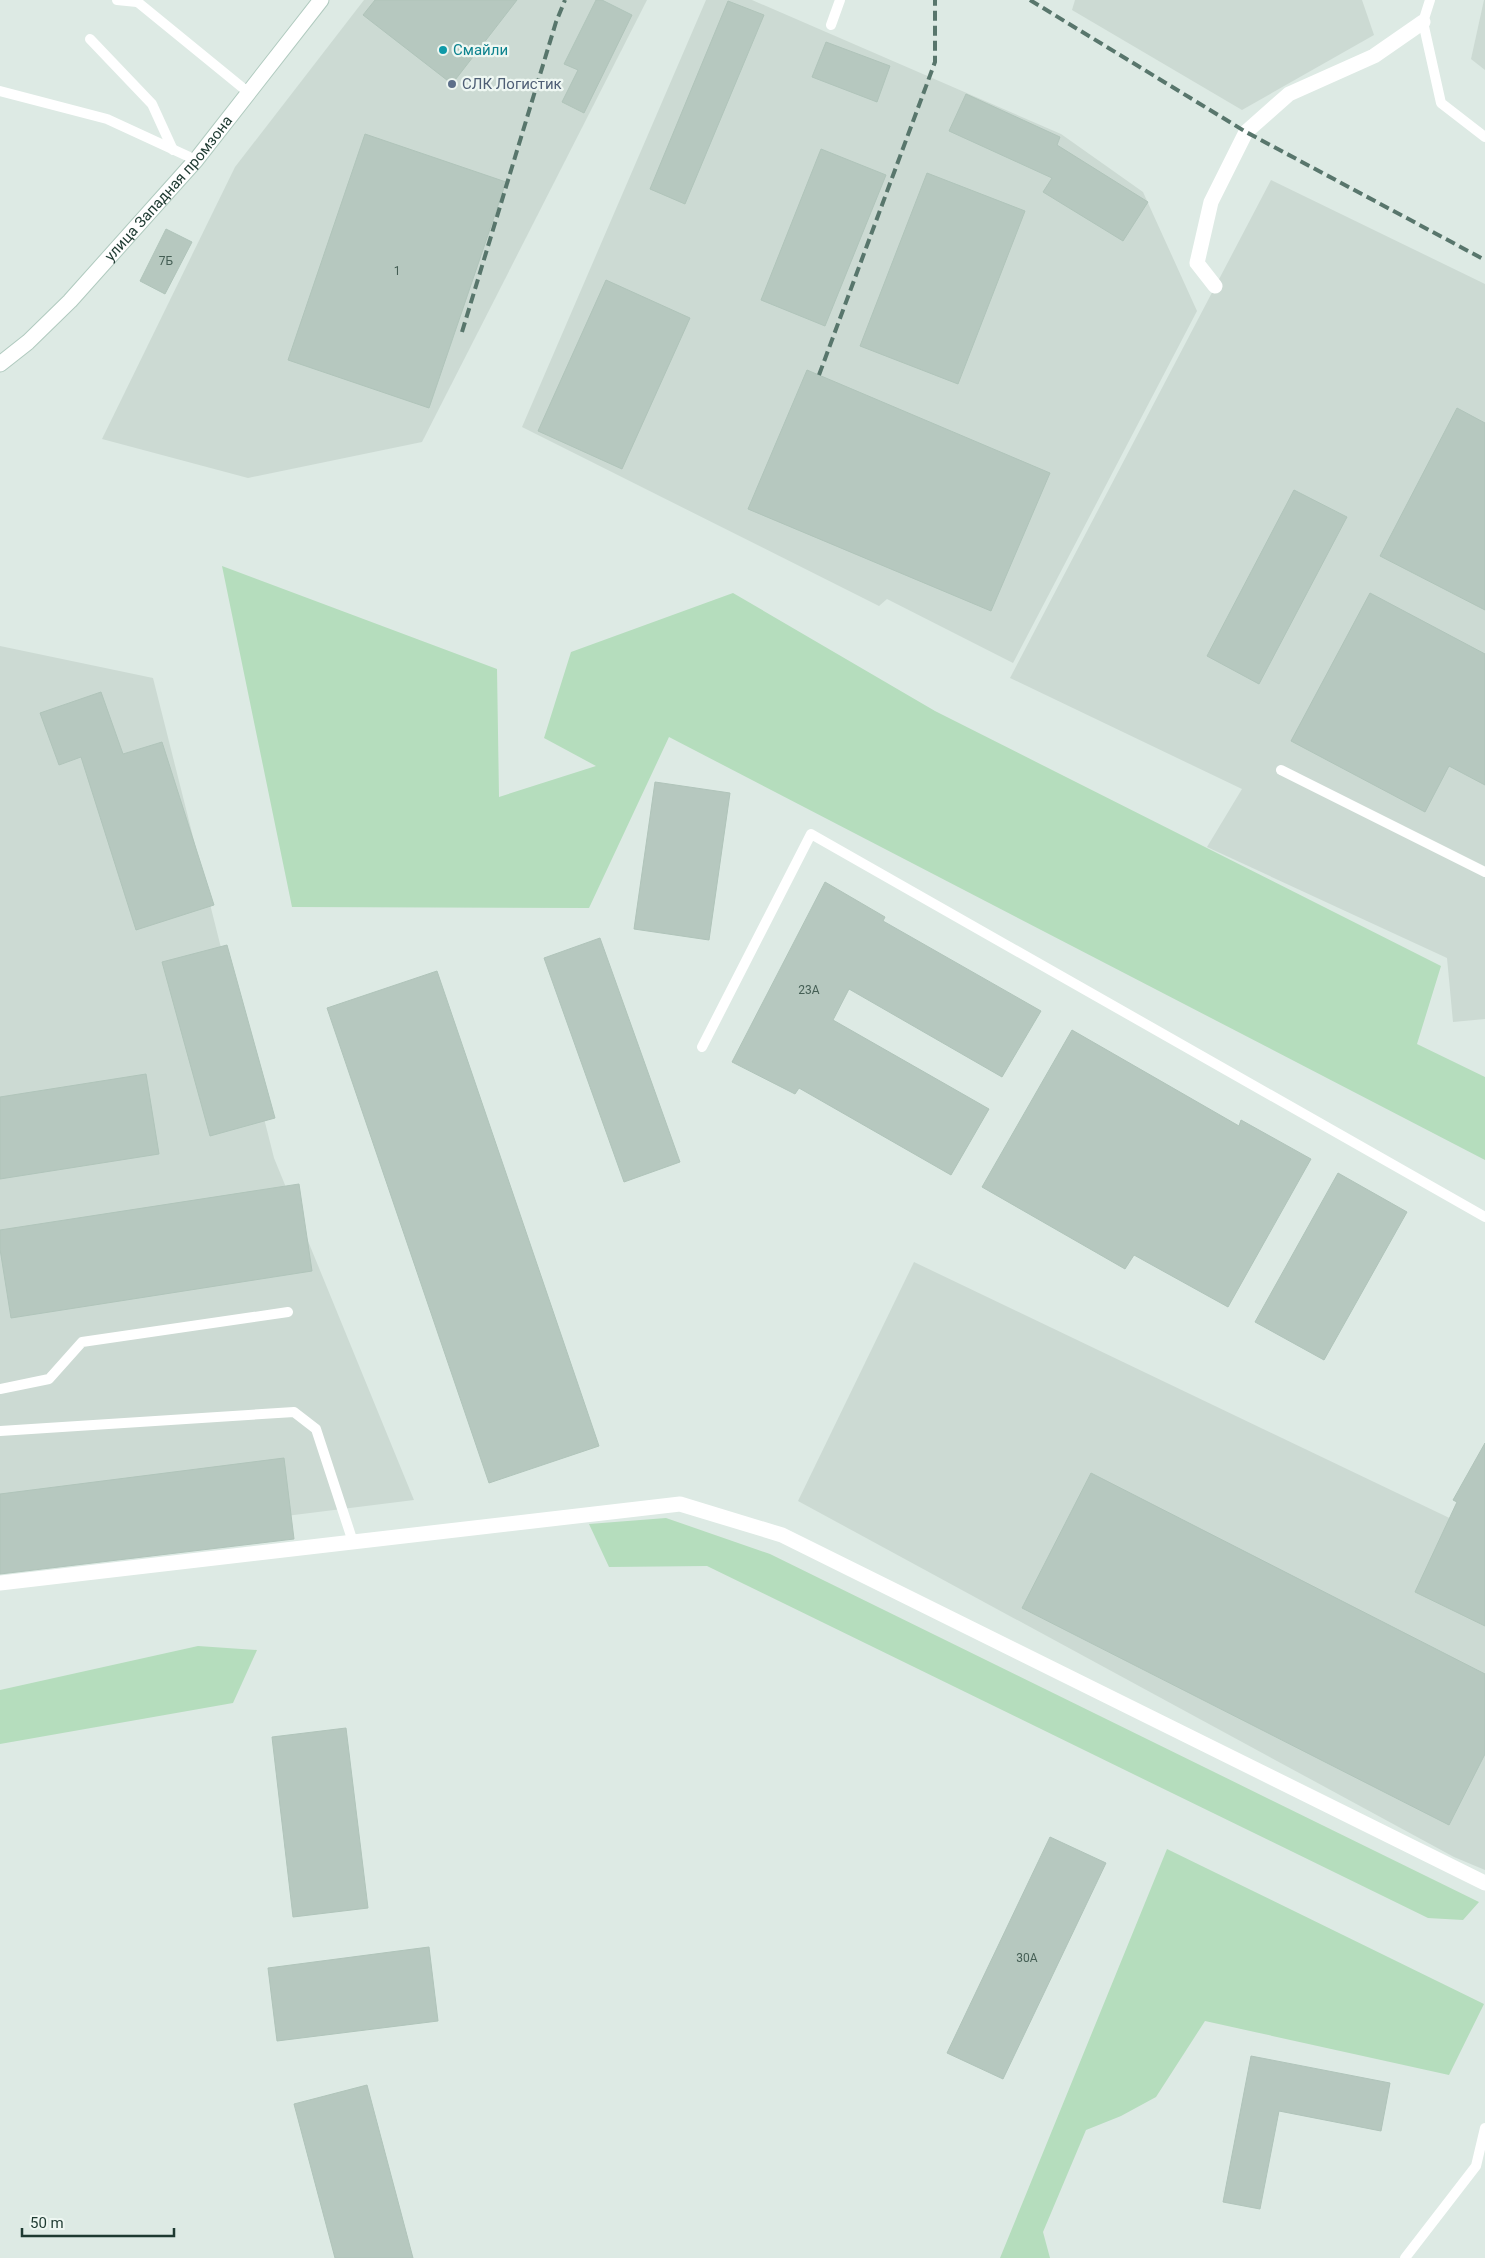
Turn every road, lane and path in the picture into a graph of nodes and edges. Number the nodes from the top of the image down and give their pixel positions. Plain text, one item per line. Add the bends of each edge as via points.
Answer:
1 (117, 0) edge
2 (321, 0) edge
3 (840, 0) edge
4 (1430, 0) edge
5 (136, 1) edge
6 (1423, 22) junction
7 (831, 25) dead end
8 (90, 38) dead end
9 (0, 91) edge
10 (249, 93) junction
11 (1485, 137) edge
12 (173, 150) junction
13 (196, 160) junction
14 (1215, 286) dead end
15 (0, 364) edge
16 (1281, 770) dead end
17 (1485, 872) edge
18 (702, 1047) dead end
19 (1485, 1217) edge
20 (288, 1312) dead end
21 (0, 1389) edge
22 (0, 1431) edge
23 (353, 1542) junction
24 (0, 1583) edge
25 (1485, 1883) edge
26 (1485, 2128) edge
27 (1405, 2258) edge

1 - 5 lane
2 - 10 street, улица Западная промзона
3 - 7 lane
4 - 6 lane
5 - 10 lane
6 - 11 lane via 1441,103
6 - 14 street via 1374,56 1290,94 1246,132 1211,202 1197,263
8 - 12 lane via 152,104
9 - 12 lane via 107,119
10 - 13 street, улица Западная промзона
12 - 13 lane
13 - 15 street, улица Западная промзона via 70,301
16 - 17 lane
18 - 19 lane via 811,834
20 - 21 lane via 82,1342 49,1379
22 - 23 lane via 294,1412 316,1429
23 - 24 street
23 - 25 street via 680,1504 782,1535
26 - 27 lane via 1476,2166

